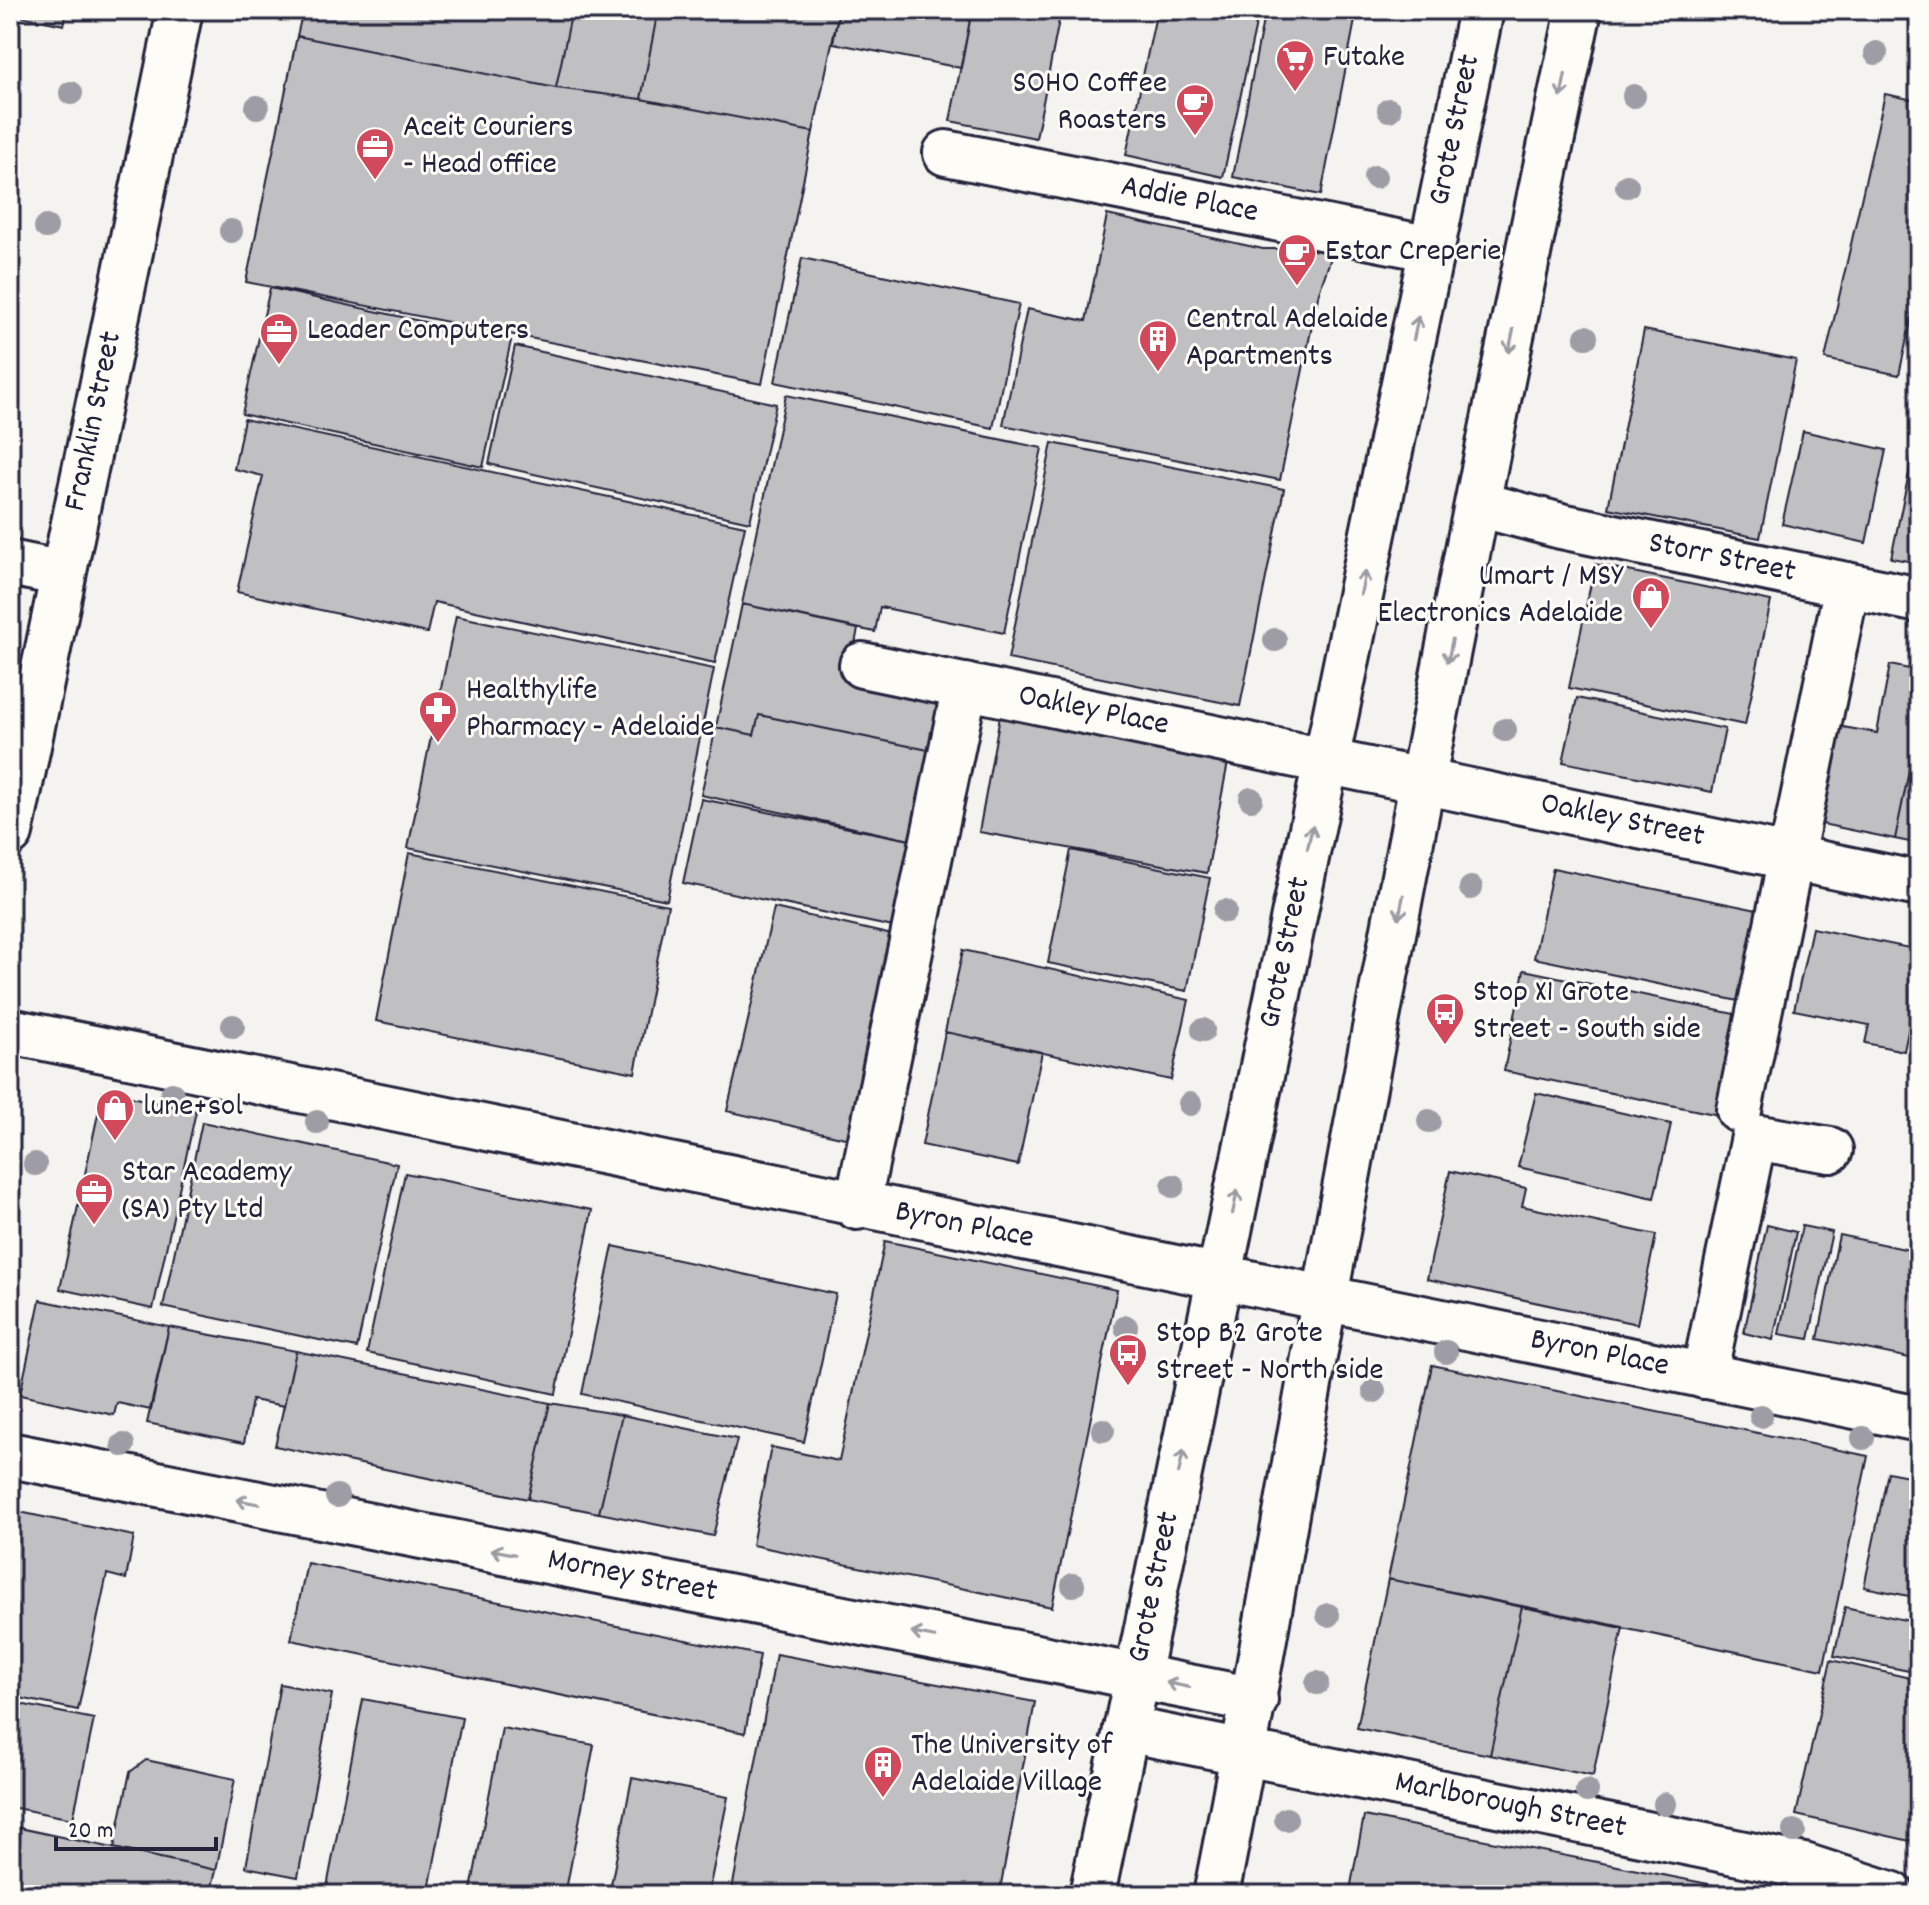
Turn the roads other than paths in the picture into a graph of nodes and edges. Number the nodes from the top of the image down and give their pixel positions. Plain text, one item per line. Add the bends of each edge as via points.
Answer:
1 (180, 10) edge
2 (1481, 10) edge
3 (1579, 10) edge
4 (946, 153) dead end
5 (1432, 249) junction
6 (1478, 504) junction
7 (10, 563) edge
8 (63, 574) junction
9 (1847, 585) junction
10 (1919, 600) edge
11 (862, 665) dead end
12 (965, 686) junction
13 (1326, 760) junction
14 (1426, 778) junction
15 (10, 833) edge
16 (1791, 857) junction
17 (1919, 884) edge
18 (10, 1031) edge
19 (1739, 1110) dead end
20 (1830, 1150) dead end
21 (857, 1207) junction
22 (1219, 1278) junction
23 (1325, 1298) junction
24 (1704, 1376) junction
25 (1919, 1419) edge
26 (10, 1455) edge
27 (1136, 1676) junction
28 (1255, 1700) junction
29 (1126, 1729) junction
30 (1245, 1751) junction
31 (1876, 1893) edge
32 (1092, 1895) edge
33 (1216, 1895) edge

1 - 8 street, Franklin Street
2 - 5 street, Grote Street
3 -> 6 street
4 - 5 street, Addie Place
13 -> 5 street, Grote Street
6 - 9 street, Storr Street
6 -> 14 street
7 - 8 street
8 - 15 street, Franklin Street
9 - 10 street, Storr Street
9 - 16 street
11 - 12 street, Oakley Place
12 - 13 street, Oakley Place
12 - 21 street
13 - 14 street, Oakley Street
22 -> 13 street, Grote Street
14 - 16 street, Oakley Street
14 -> 23 street
16 - 17 street, Oakley Street
16 - 19 street
18 - 21 street, Byron Place
20 - 24 street via 1754,1137
21 - 22 street, Byron Place
22 - 23 street, Byron Place
27 -> 22 street, Grote Street
23 - 24 street, Byron Place
23 - 28 street
24 - 25 street, Byron Place
27 -> 26 street, Morney Street
28 -> 27 street, Morney Street
27 - 29 street, Grote Street
28 - 30 street
29 - 30 street, Marlborough Street
29 - 32 street, Grote Street
30 - 31 street, Marlborough Street via 1804,1866
30 - 33 street

